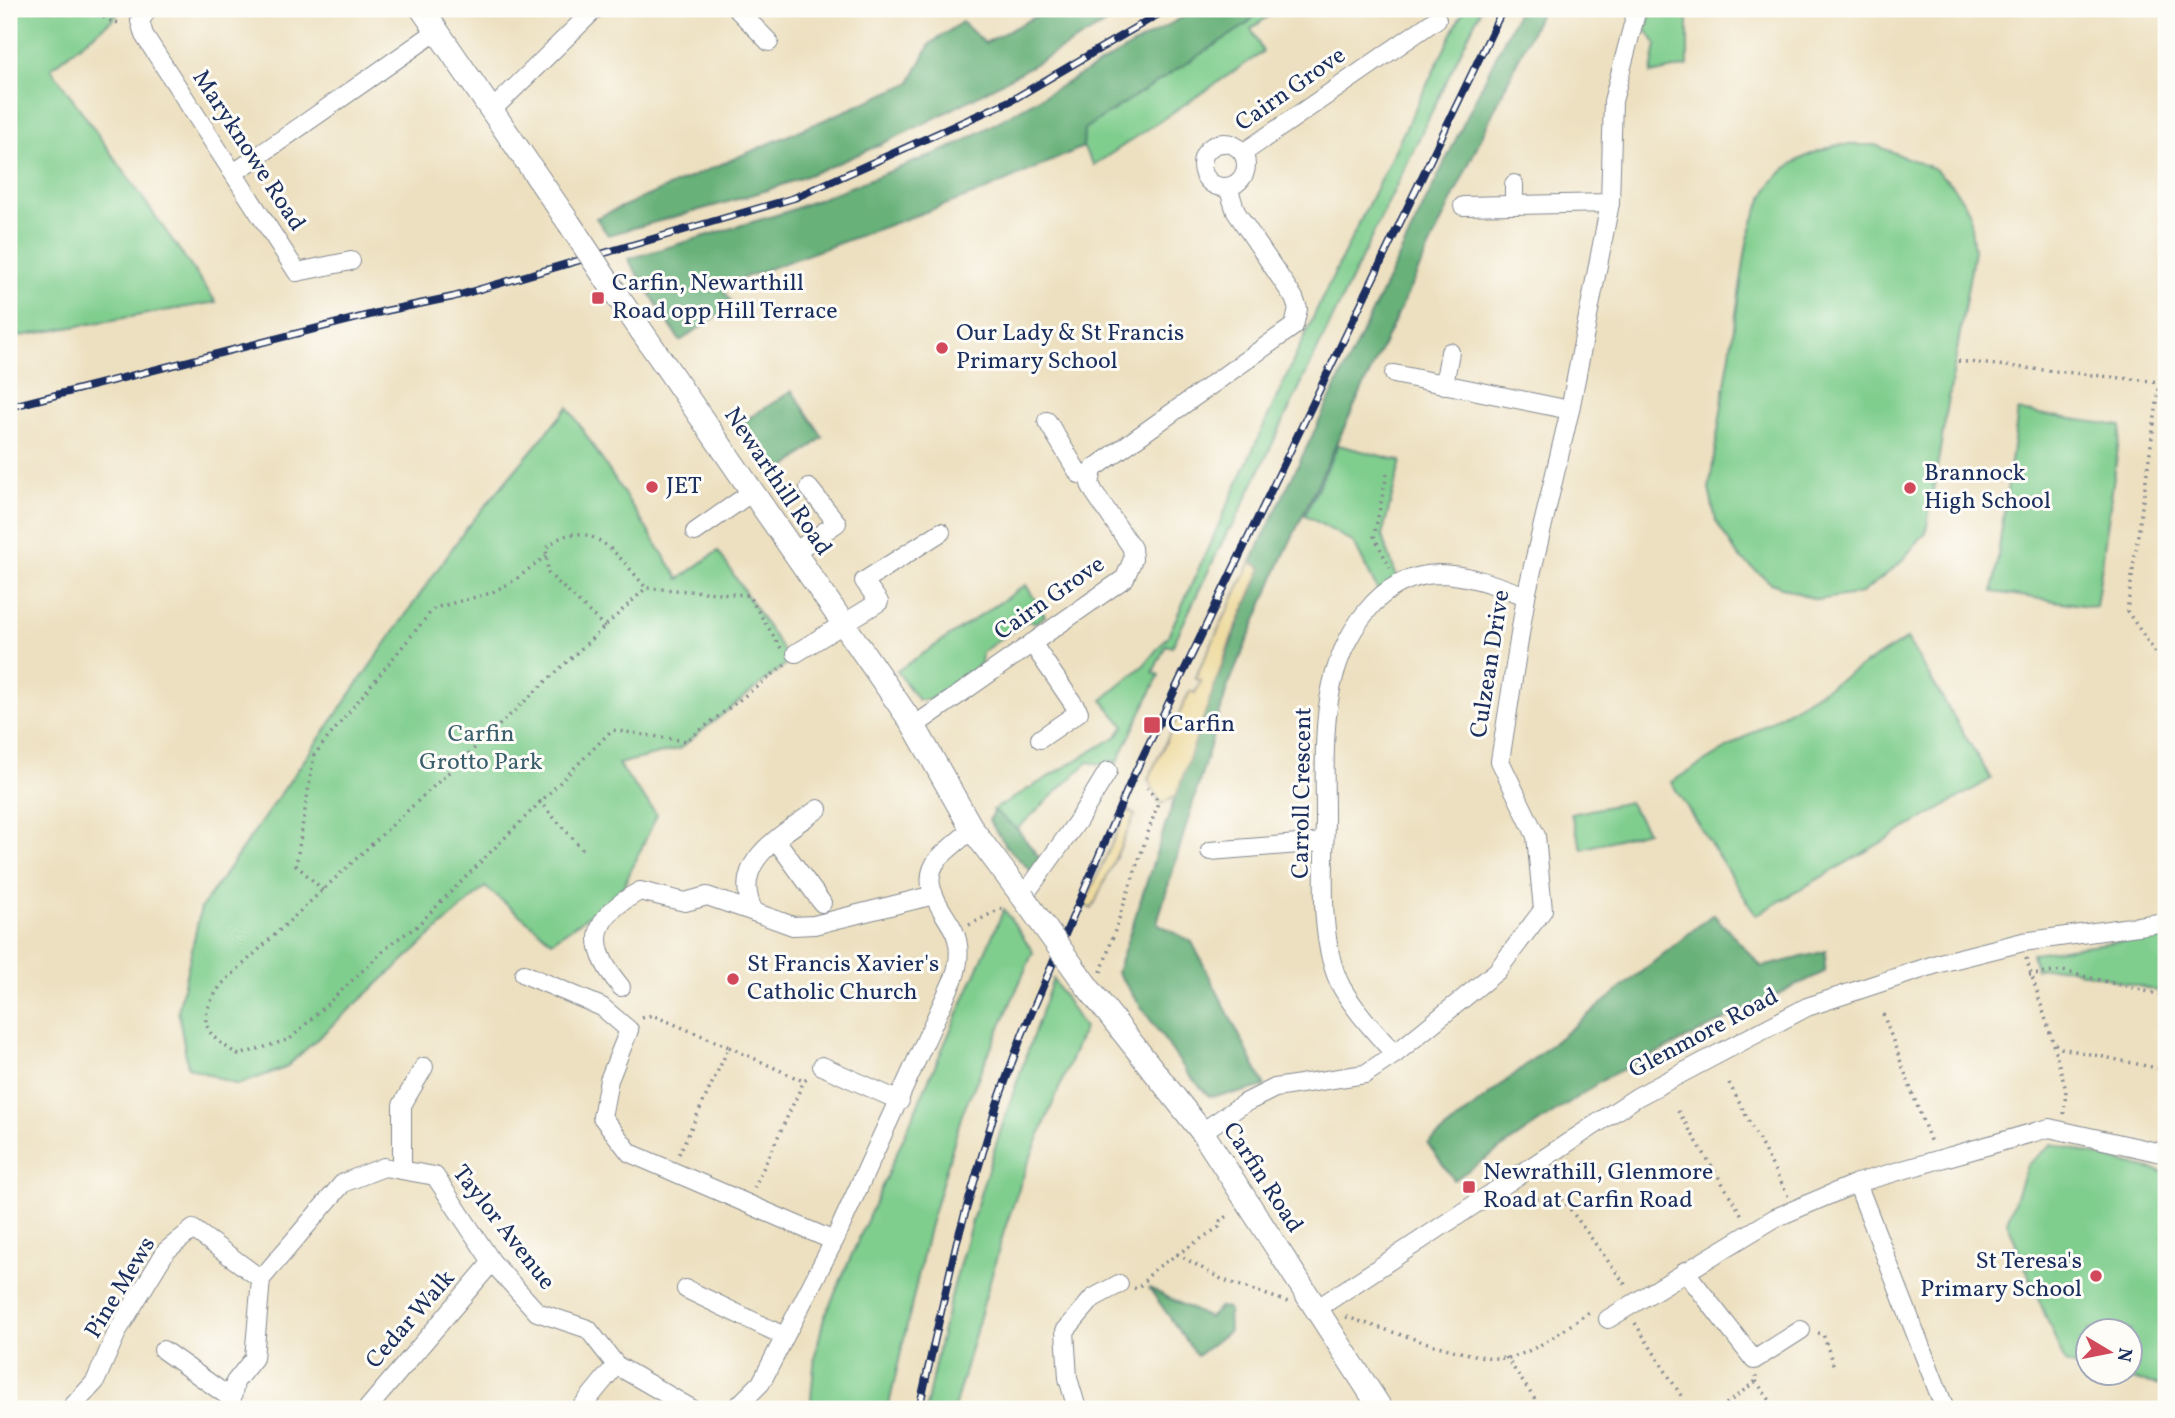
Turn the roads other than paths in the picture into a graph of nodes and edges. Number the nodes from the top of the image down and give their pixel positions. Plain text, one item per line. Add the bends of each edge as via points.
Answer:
1 (148, 9) edge
2 (422, 9) edge
3 (595, 9) edge
4 (737, 9) edge
5 (1637, 9) edge
6 (1437, 19) dead end
7 (438, 31) junction
8 (769, 42) dead end
9 (492, 110) junction
10 (1242, 153) junction
11 (234, 173) junction
12 (1514, 184) dead end
13 (1228, 187) junction
14 (1610, 203) junction
15 (1514, 205) junction
16 (1464, 206) dead end
17 (351, 261) dead end
18 (1450, 352) dead end
19 (1394, 374) dead end
20 (1444, 385) junction
21 (1570, 410) junction
22 (1047, 421) dead end
23 (1089, 476) junction
24 (809, 488) dead end
25 (752, 492) junction
26 (695, 532) dead end
27 (941, 532) dead end
28 (793, 553) junction
29 (1526, 596) junction
30 (843, 625) junction
31 (1032, 643) junction
32 (793, 657) road end
33 (914, 726) junction
34 (1040, 739) dead end
35 (1108, 771) dead end
36 (818, 809) dead end
37 (972, 829) junction
38 (776, 840) junction
39 (1324, 842) junction
40 (1209, 851) dead end
41 (934, 895) junction
42 (1023, 897) junction
43 (822, 903) dead end
44 (754, 912) junction
45 (2166, 922) edge
46 (524, 974) dead end
47 (1086, 985) joint
48 (621, 987) dead end
49 (1395, 1054) junction
50 (822, 1066) road end
51 (424, 1067) dead end
52 (900, 1101) junction
53 (1202, 1132) junction
54 (2166, 1154) edge
55 (402, 1170) junction
56 (1857, 1183) junction
57 (834, 1241) junction
58 (492, 1262) junction
59 (1685, 1271) junction
60 (261, 1279) junction
61 (1119, 1283) road end
62 (686, 1289) dead end
63 (1315, 1310) junction
64 (1608, 1319) road end
65 (1801, 1330) road end
66 (784, 1336) junction
67 (163, 1350) dead end
68 (616, 1364) junction
69 (231, 1404) edge
70 (70, 1409) edge
71 (367, 1409) edge
72 (579, 1409) edge
73 (692, 1409) edge
74 (735, 1409) edge
75 (1077, 1409) edge
76 (1381, 1409) edge
77 (1945, 1409) edge

1 - 11 street, Maryknowe Road via 140,21 142,29
2 - 7 main road, Newarthill Road
3 - 9 street
4 - 8 street
5 - 14 street, Culzean Drive via 1613,101
6 - 10 street, Cairn Grove
7 - 9 main road, Newarthill Road
7 - 11 street
9 - 25 main road, Newarthill Road, bridge
10 - 13 street, Cairn Grove via 1244,174
10 - 13 street, Cairn Grove via 1231,144 1217,144 1202,159 1207,180
11 - 17 street, Maryknowe Road via 297,272
12 - 15 street
13 - 23 street via 1236,212 1294,298 1298,318 1287,334 1098,463
14 - 15 street
14 - 21 street, Culzean Drive
15 - 16 street
18 - 20 street
19 - 20 street
20 - 21 street
21 - 29 street, Culzean Drive
22 - 23 street, Cairn Grove via 1079,474
23 - 31 street, Cairn Grove via 1094,492 1132,548 1130,568 1125,578
24 - 28 street via 837,523
25 - 26 street
25 - 28 main road, Newarthill Road
27 - 30 street via 864,581 879,602
28 - 30 main road, Newarthill Road
29 - 39 street, Carroll Crescent via 1488,582 1438,574 1394,583 1374,601 1348,633 1332,681 1326,720
29 - 49 street, Culzean Drive via 1500,761 1536,836 1543,910 1497,971
30 - 32 street
30 - 33 main road, Newarthill Road
31 - 33 street, Cairn Grove
31 - 34 street via 1079,712
33 - 37 main road, Newarthill Road
35 - 42 street
36 - 38 street
37 - 41 street via 938,860 930,882
37 - 42 main road, Newarthill Road
38 - 43 street
38 - 44 street via 760,851 748,877 745,895
39 - 40 street
39 - 49 street, Carroll Crescent via 1327,941 1342,987
41 - 44 street via 814,925 793,926
41 - 52 street via 955,933 958,965
42 - 47 main road, Newarthill Road, bridge
44 - 48 street via 706,896 685,902 640,891 619,902 601,921 598,933 600,954
45 - 63 street, Glenmore Road via 2023,942 1940,963 1795,1013 1637,1097
46 - 57 street via 602,1007 629,1030 609,1080 602,1117 630,1153
47 - 53 main road, Carfin Road
49 - 53 street, Culzean Drive via 1365,1074 1275,1088
50 - 52 street
51 - 55 street via 402,1105
52 - 57 street
53 - 63 main road, Carfin Road
54 - 56 street via 2049,1128
55 - 58 street, Taylor Avenue via 435,1176
55 - 60 street, Taylor Avenue via 384,1167 343,1183
56 - 59 street via 1795,1210
56 - 77 street
57 - 66 street
58 - 68 street, Taylor Avenue via 537,1312 587,1329
58 - 71 street, Cedar Walk
59 - 64 street
59 - 65 street via 1754,1360
60 - 69 street via 254,1358 235,1381
60 - 70 street, Pine Mews via 193,1229 166,1251 118,1330 95,1382
61 - 75 street via 1093,1298 1065,1331 1068,1378
62 - 66 street
63 - 76 main road, Carfin Road
66 - 74 street via 761,1382
67 - 69 street
68 - 72 street
68 - 73 street, Taylor Avenue

